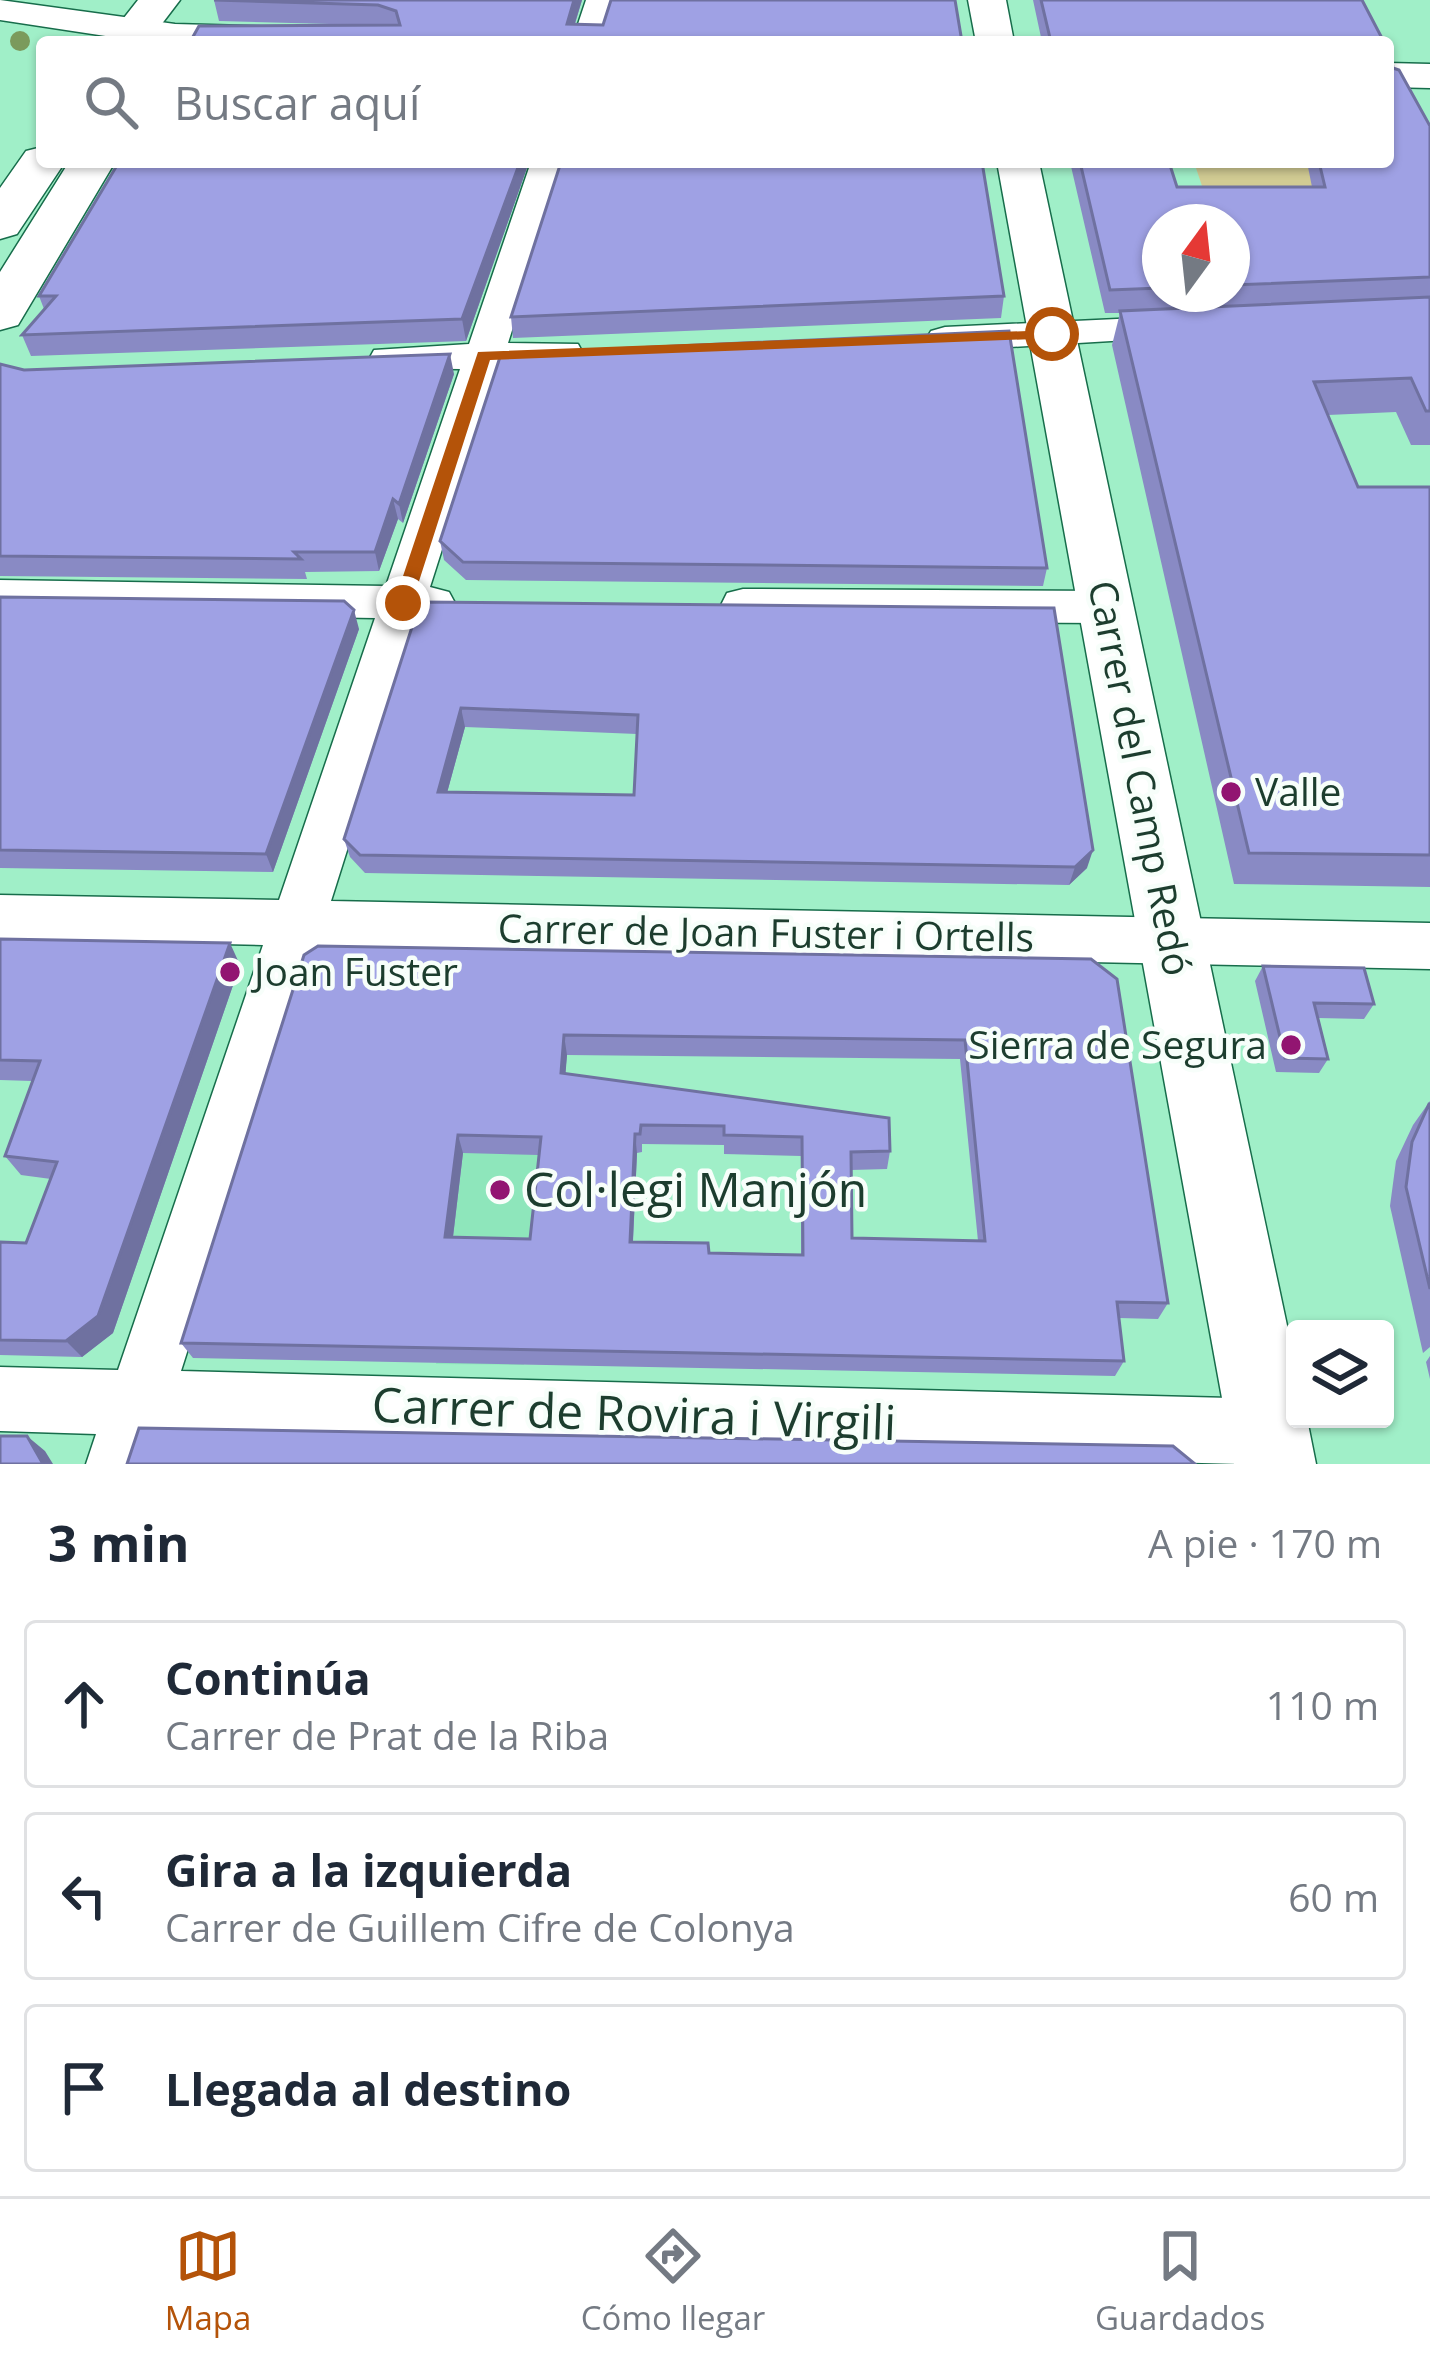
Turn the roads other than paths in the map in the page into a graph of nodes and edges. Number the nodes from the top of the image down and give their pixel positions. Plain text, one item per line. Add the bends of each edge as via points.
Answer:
1 (204, 0) edge
2 (601, 0) edge
3 (987, 0) edge
4 (0, 9) edge
5 (0, 26) edge
6 (154, 29) edge
7 (276, 36) edge
8 (589, 36) edge
9 (993, 36) edge
10 (1394, 75) edge
11 (1430, 76) edge
12 (37, 168) edge
13 (88, 168) edge
14 (546, 168) edge
15 (1019, 168) edge
16 (0, 224) edge
17 (0, 314) edge
18 (1217, 326) edge
19 (1052, 334) junction
20 (910, 340) edge
21 (602, 351) edge
22 (484, 356) junction
23 (341, 361) edge
24 (0, 596) edge
25 (403, 603) junction
26 (473, 603) edge
27 (708, 605) edge
28 (1106, 608) junction
29 (0, 917) edge
30 (297, 923) junction
31 (1172, 942) junction
32 (1430, 946) edge
33 (0, 1399) edge
34 (140, 1400) junction
35 (1272, 1448) edge
36 (119, 1464) edge

1 - 6 main road
2 - 8 street
3 - 9 street
4 - 6 street
5 - 6 street
6 - 7 street
10 - 11 street
12 - 16 main road
13 - 17 main road
14 - 22 street
15 - 19 street, Carrer del Camp Redó
18 - 19 street
19 - 20 street
19 - 28 street, Carrer del Camp Redó
21 - 22 street
22 - 23 street
22 - 25 street
24 - 25 street
25 - 26 street
25 - 30 street
27 - 28 street
28 - 31 street, Carrer del Camp Redó
29 - 30 street, Carrer de Joan Fuster i Ortells
30 - 31 street, Carrer de Joan Fuster i Ortells
30 - 34 street
31 - 32 street, Carrer de Joan Fuster i Ortells
31 - 35 street, Carrer del Camp Redó
33 - 34 street, Carrer de Rovira i Virgili
34 - 35 street, Carrer de Rovira i Virgili
34 - 36 street

